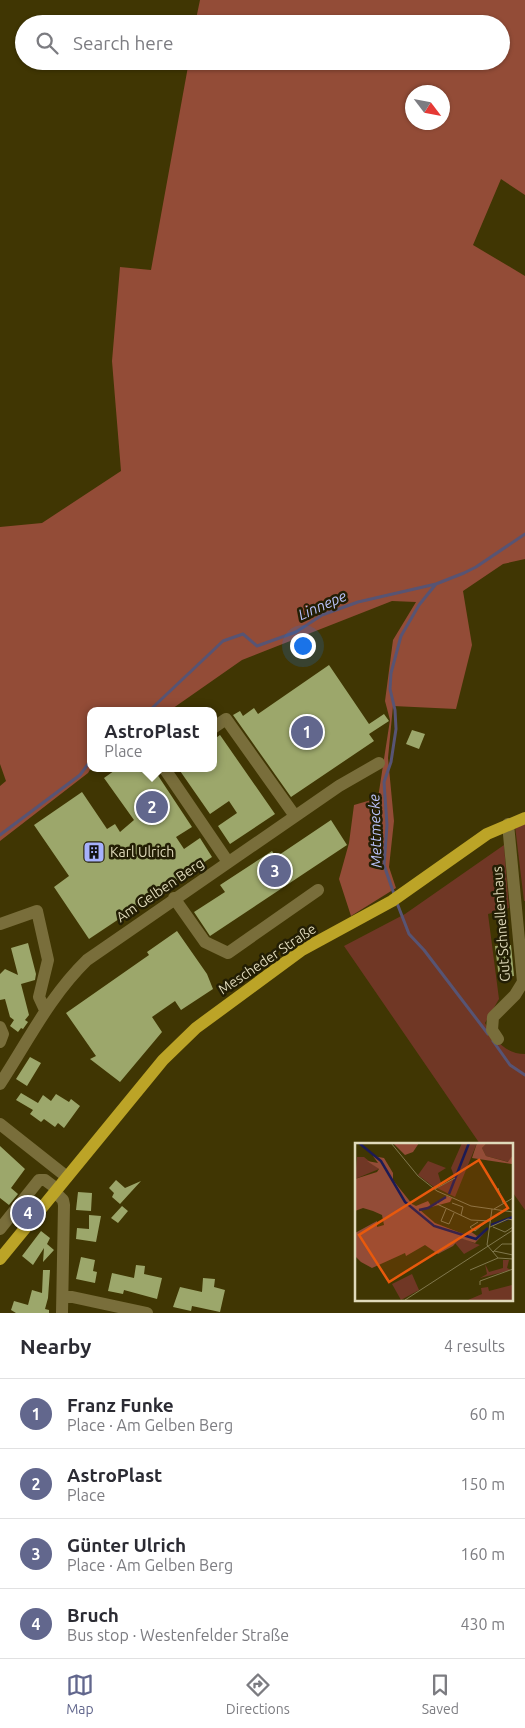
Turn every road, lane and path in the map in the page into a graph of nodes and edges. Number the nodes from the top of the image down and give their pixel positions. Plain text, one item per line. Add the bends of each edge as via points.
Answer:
1 (217, 725) edge
2 (379, 762) dead end
3 (167, 772) edge
4 (296, 816) junction
5 (525, 818) edge
6 (508, 824) junction
7 (228, 862) junction
8 (318, 890) dead end
9 (174, 898) junction
10 (0, 924) edge
11 (45, 1010) junction
12 (0, 1027) edge
13 (498, 1039) dead end
14 (0, 1042) edge
15 (1, 1082) edge
16 (0, 1124) edge
17 (67, 1177) junction
18 (56, 1190) junction
19 (0, 1229) edge
20 (14, 1241) junction
21 (0, 1259) edge
22 (63, 1295) junction
23 (62, 1313) edge
24 (147, 1313) edge

1 - 4 street via 226,719
2 - 4 street, Am Gelben Berg
3 - 7 street
4 - 7 street, Am Gelben Berg
5 - 6 main road, Mescheder Straße
6 - 13 street, Gut Schnellenhaus via 523,982 493,1017 492,1030
6 - 17 main road, Mescheder Straße via 472,842 396,898 302,950 196,1028 163,1060
7 - 9 street, Am Gelben Berg
8 - 9 street via 228,953 205,942
9 - 11 street, Am Gelben Berg via 87,960
10 - 11 street via 37,911 48,960 39,997
11 - 15 street, Am Gelben Berg
12 - 14 street via 3,1034
16 - 17 street
17 - 18 main road, Mescheder Straße
18 - 19 street via 45,1180 38,1180
18 - 20 main road, Mescheder Straße
18 - 22 street via 64,1204
19 - 20 street
20 - 21 main road, Mescheder Straße
22 - 23 street
22 - 24 street

